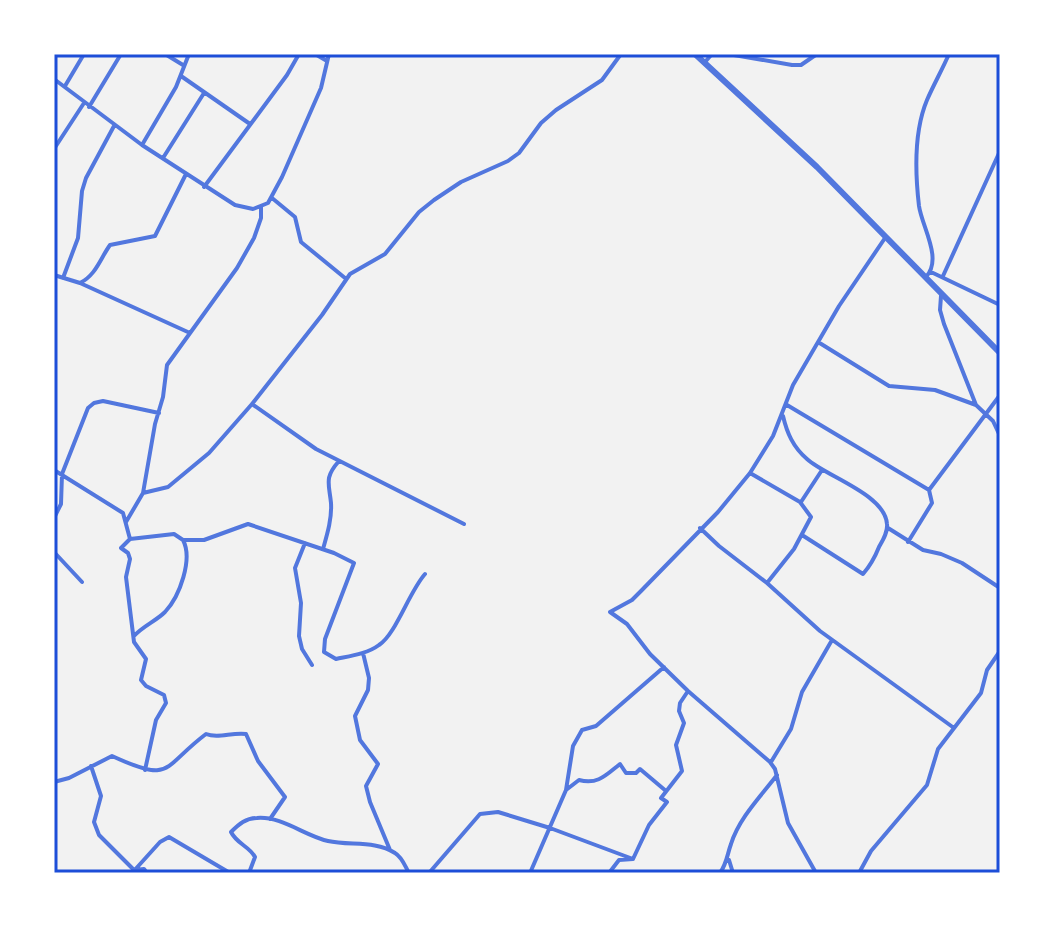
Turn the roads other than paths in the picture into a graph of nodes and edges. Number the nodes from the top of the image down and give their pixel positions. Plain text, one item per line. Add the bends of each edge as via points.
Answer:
1 (84, 54) edge
2 (165, 54) edge
3 (189, 54) edge
4 (299, 54) edge
5 (315, 54) edge
6 (329, 54) edge
7 (621, 54) edge
8 (695, 54) edge
9 (712, 54) edge
10 (728, 54) edge
11 (817, 54) edge
12 (949, 54) edge
13 (119, 55) edge
14 (327, 61) junction
15 (705, 62) junction
16 (184, 65) junction
17 (181, 76) junction
18 (54, 79) edge
19 (64, 86) junction
20 (204, 92) junction
21 (86, 105) junction
22 (250, 124) junction
23 (114, 126) junction
24 (142, 145) junction
25 (54, 149) edge
26 (1000, 151) edge
27 (163, 158) junction
28 (186, 174) junction
29 (204, 187) junction
30 (272, 198) junction
31 (261, 207) junction
32 (885, 238) junction
33 (931, 272) junction
34 (54, 275) edge
35 (943, 276) junction
36 (63, 278) junction
37 (345, 278) junction
38 (924, 279) junction
39 (80, 283) junction
40 (941, 296) junction
41 (1000, 305) edge
42 (190, 333) junction
43 (818, 342) junction
44 (1000, 353) edge
45 (1000, 395) edge
46 (252, 404) junction
47 (786, 404) junction
48 (976, 405) junction
49 (159, 413) junction
50 (783, 414) junction
51 (987, 414) junction
52 (1000, 436) edge
53 (339, 461) junction
54 (54, 470) edge
55 (822, 470) junction
56 (750, 473) junction
57 (62, 474) junction
58 (929, 490) junction
59 (143, 493) junction
60 (800, 502) junction
61 (54, 518) edge
62 (126, 522) junction
63 (464, 524) dead end
64 (700, 528) junction
65 (888, 528) junction
66 (802, 535) junction
67 (130, 539) junction
68 (183, 540) junction
69 (908, 542) junction
70 (305, 543) junction
71 (323, 549) junction
72 (54, 552) edge
73 (425, 574) dead end
74 (82, 582) dead end
75 (767, 583) junction
76 (1000, 588) edge
77 (134, 636) junction
78 (832, 640) junction
79 (1000, 651) edge
80 (363, 653) junction
81 (312, 665) dead end
82 (664, 667) junction
83 (688, 691) junction
84 (954, 728) junction
85 (770, 762) junction
86 (91, 766) junction
87 (145, 770) junction
88 (777, 775) junction
89 (54, 782) edge
90 (566, 790) junction
91 (666, 791) junction
92 (270, 819) junction
93 (550, 828) junction
94 (390, 850) junction
95 (633, 859) junction
96 (729, 860) junction
97 (133, 872) edge
98 (147, 873) edge
99 (230, 873) edge
100 (249, 873) edge
101 (409, 873) edge
102 (429, 873) edge
103 (530, 873) edge
104 (609, 873) edge
105 (720, 873) edge
106 (733, 873) edge
107 (816, 873) edge
108 (859, 873) edge

1 - 19 street
2 - 16 street
3 - 16 street
4 - 22 street
5 - 14 street
6 - 14 street
7 - 37 street via 602,80 541,123 519,153 434,200 385,254
8 - 15 street
9 - 15 street
10 - 11 street via 792,65
12 - 33 street via 926,102 918,134 919,206 933,255
13 - 21 street
14 - 30 street via 321,88
15 - 32 street
16 - 17 street
17 - 20 street
17 - 24 street
18 - 19 street
19 - 21 street
20 - 22 street
20 - 27 street
21 - 23 street
21 - 25 street
22 - 29 street
23 - 24 street
23 - 36 street via 86,178 78,238
24 - 27 street
26 - 35 street
27 - 28 street
28 - 29 street
28 - 39 street via 155,236 110,245 96,270
29 - 31 street via 243,208
30 - 31 street
30 - 37 street via 295,217 301,242
31 - 42 street via 254,238
32 - 38 street
32 - 43 street
33 - 35 street
33 - 38 street
34 - 36 street
35 - 41 street
36 - 39 street
37 - 46 street
38 - 40 street
39 - 42 street
40 - 44 street
40 - 48 street via 944,324
42 - 49 street via 167,365
43 - 47 street
43 - 48 street via 889,386 935,390
45 - 51 street
46 - 53 street
46 - 59 street via 209,453 168,487
47 - 50 street
47 - 58 street
48 - 51 street
49 - 57 street via 94,403
49 - 59 street
50 - 55 street via 792,443
50 - 56 street
51 - 52 street
51 - 58 street
53 - 63 street
53 - 71 street via 327,487 330,522
54 - 57 street
55 - 60 street
55 - 65 street via 838,476 882,511
56 - 60 street
56 - 64 street
57 - 61 street via 61,504
57 - 62 street via 115,507
58 - 69 street via 932,503
59 - 62 street
60 - 66 street via 811,517
62 - 67 street
64 - 75 street
64 - 82 street via 632,600 610,612
65 - 66 street via 863,574
65 - 69 street
66 - 75 street
67 - 68 street via 174,534
67 - 77 street via 121,548 130,559 126,577
68 - 70 street via 204,540 248,524
68 - 77 street via 186,561 173,601
69 - 76 street via 962,563
70 - 71 street
70 - 81 street via 295,568 299,636
71 - 80 street via 354,563 329,621 324,652 336,659
72 - 74 street
73 - 80 street via 382,644
75 - 78 street
77 - 87 street via 146,659 141,680 164,695 166,703 156,720
78 - 84 street
78 - 85 street
79 - 84 street via 987,670 981,693
80 - 94 street via 368,690 355,716 360,740 378,764 366,786
82 - 83 street
82 - 90 street via 596,726 582,730 573,746
83 - 85 street
83 - 91 street via 680,703 684,723 676,745 682,771
84 - 108 street via 938,749 927,785
85 - 88 street
86 - 87 street via 112,756
86 - 89 street
86 - 97 street via 101,796 94,822 99,835
87 - 92 street via 168,769 206,734 246,734 258,761 285,797
88 - 96 street via 748,812 731,844
88 - 107 street via 788,823
90 - 91 street via 579,780 599,781 620,764 626,773 640,769
90 - 93 street
91 - 95 street via 661,798 667,802
92 - 94 street via 328,841
92 - 100 street via 246,820 231,832 255,857
93 - 95 street
93 - 102 street via 498,812 480,814
93 - 103 street
94 - 101 street via 399,854
95 - 104 street via 619,860
96 - 105 street
96 - 106 street
97 - 98 street
97 - 99 street via 169,837

